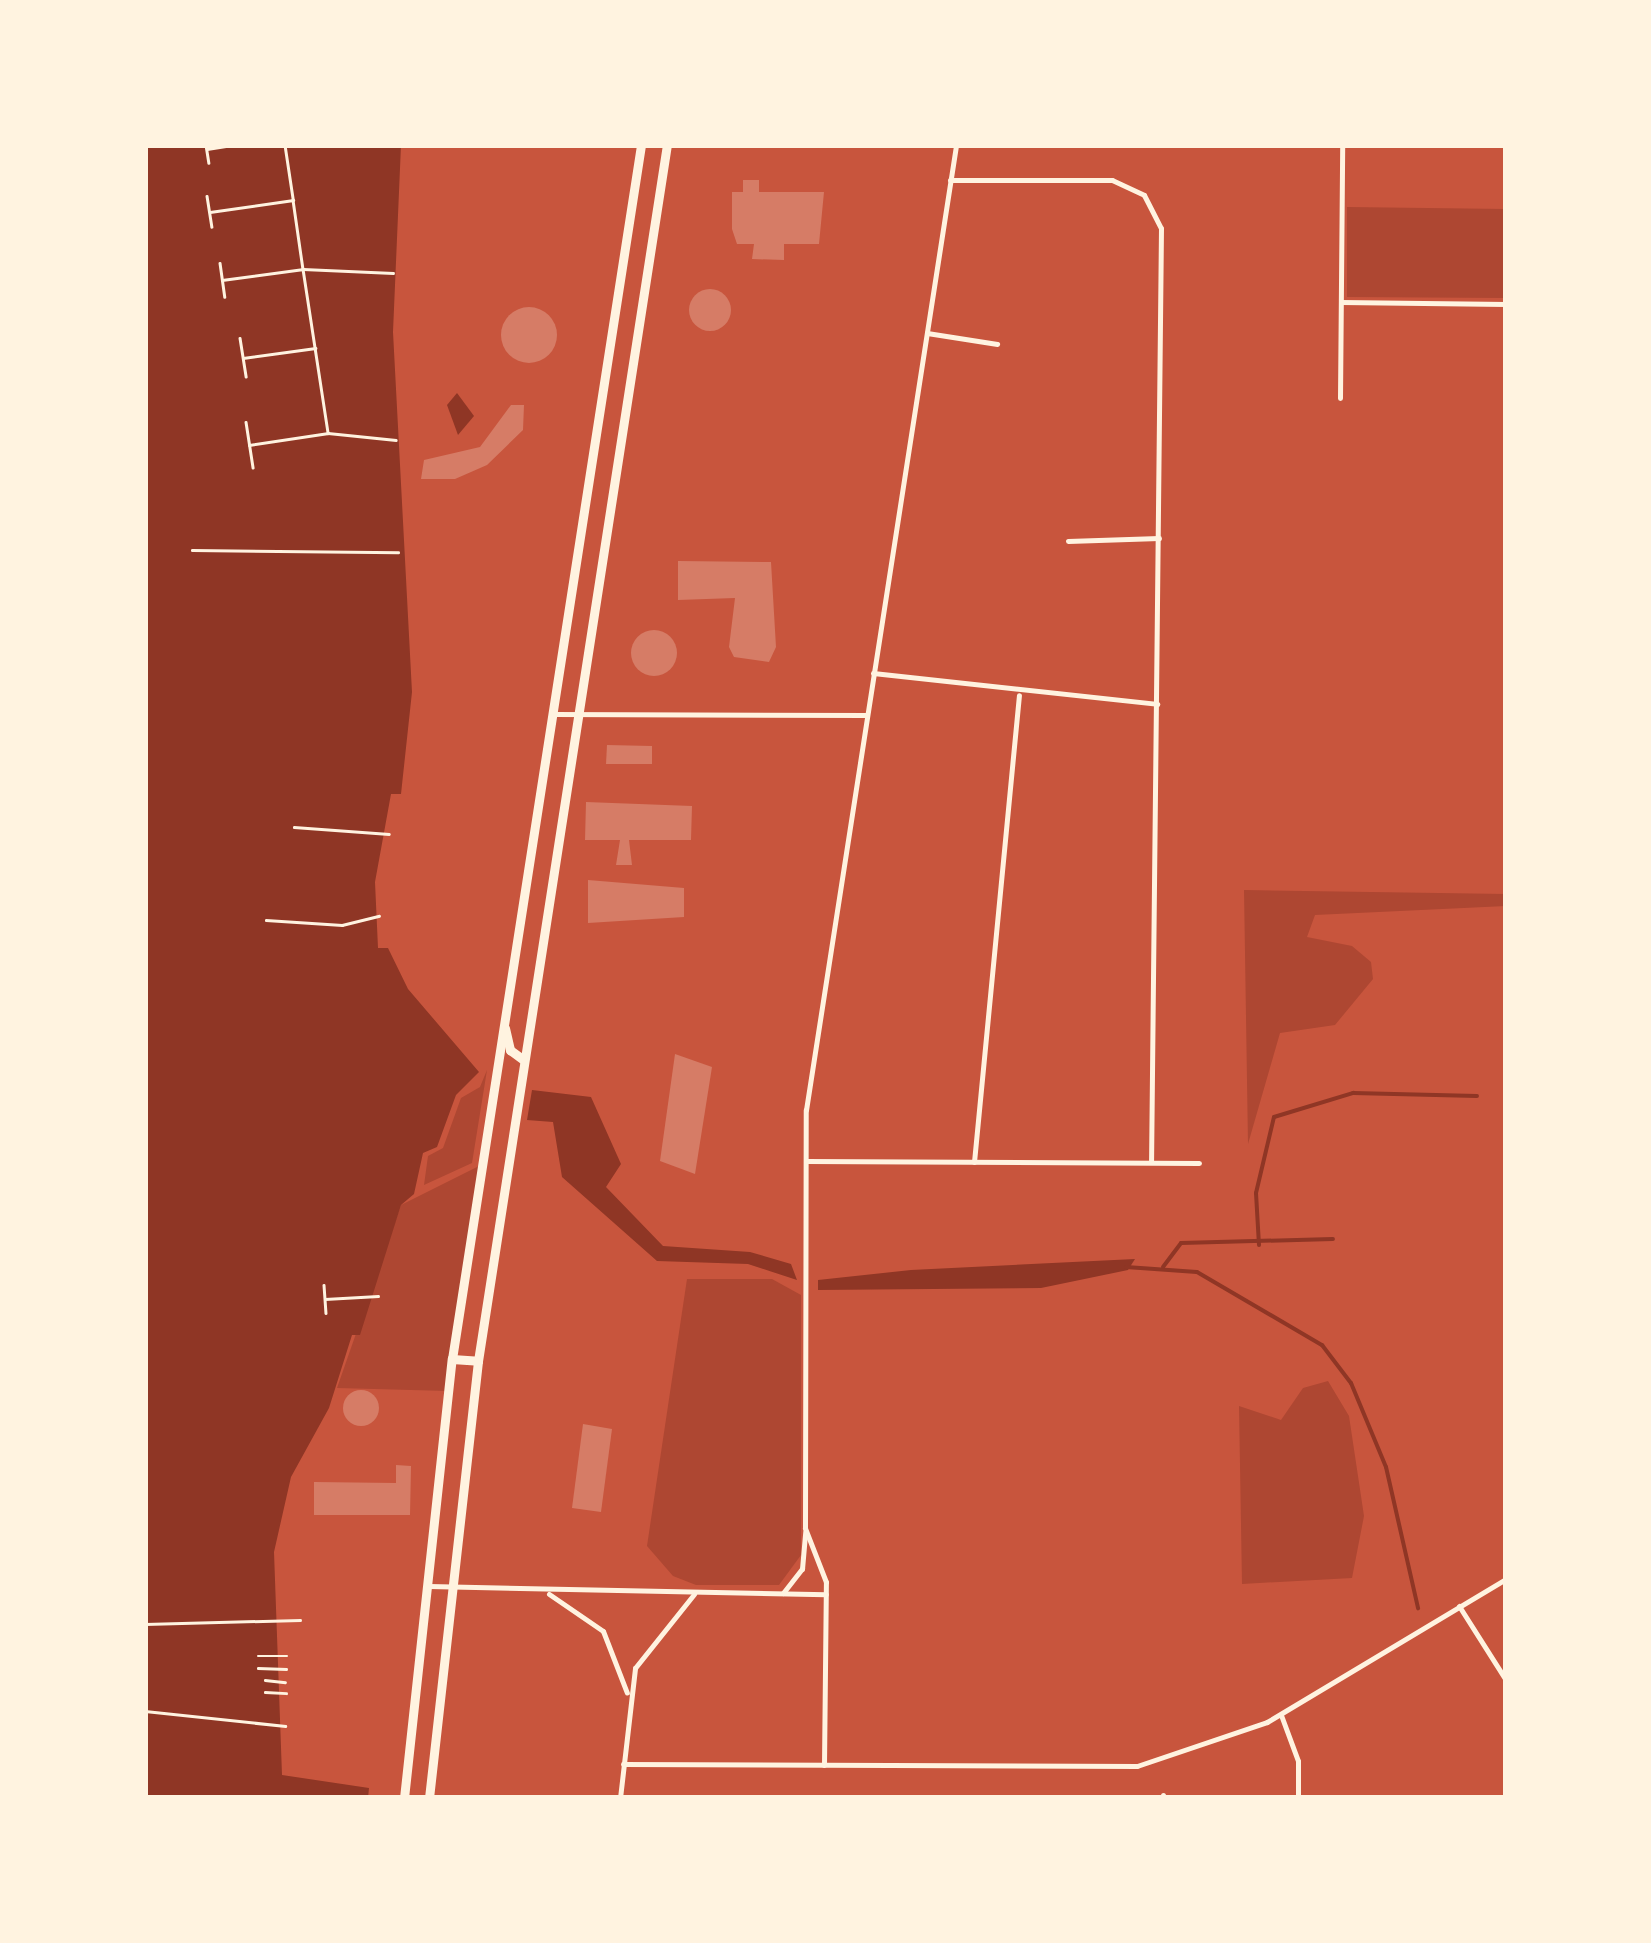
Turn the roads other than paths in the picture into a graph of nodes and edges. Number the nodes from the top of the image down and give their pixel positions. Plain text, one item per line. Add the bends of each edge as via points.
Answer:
1 (641, 145) edge
2 (667, 145) edge
3 (956, 145) edge
4 (1342, 145) edge
5 (950, 180) junction
6 (1340, 302) junction
7 (1506, 304) edge
8 (926, 333) junction
9 (997, 344) dead end
10 (1340, 398) dead end
11 (1159, 538) junction
12 (1068, 541) dead end
13 (873, 673) junction
14 (1019, 695) junction
15 (1157, 704) junction
16 (552, 714) junction
17 (578, 714) junction
18 (866, 716) junction
19 (504, 1015) junction
20 (524, 1060) junction
21 (806, 1161) junction
22 (974, 1162) junction
23 (1152, 1162) junction
24 (1199, 1163) dead end
25 (452, 1358) junction
26 (478, 1361) junction
27 (805, 1528) junction
28 (1506, 1579) edge
29 (425, 1586) junction
30 (451, 1588) junction
31 (543, 1592) junction
32 (696, 1592) junction
33 (783, 1593) junction
34 (826, 1594) junction
35 (1459, 1606) junction
36 (1506, 1680) edge
37 (627, 1696) junction
38 (1280, 1715) junction
39 (623, 1764) junction
40 (824, 1766) junction
41 (404, 1798) edge
42 (429, 1798) edge
43 (620, 1798) edge
44 (1298, 1798) edge

1 - 16 highway
2 - 17 highway
3 - 5 street
4 - 6 street
5 - 8 street
5 - 11 street via 1112,180 1135,188 1158,214
6 - 7 street
6 - 10 street
8 - 9 street
8 - 13 street
11 - 12 street
11 - 15 street
13 - 14 street
13 - 18 street
14 - 15 street
14 - 22 street
15 - 23 street
16 - 17 street
16 - 19 highway
17 - 18 street
17 - 20 highway
18 - 21 street via 811,1068
19 - 20 highway via 510,1050
19 - 25 highway
20 - 26 highway
21 - 22 street
21 - 27 street
22 - 23 street
23 - 24 street
25 - 26 highway
25 - 29 highway
26 - 30 highway
27 - 33 street via 802,1569
27 - 34 street via 820,1552
28 - 35 street
29 - 30 street
29 - 41 highway
30 - 31 street
30 - 42 highway
31 - 32 street
31 - 37 street via 603,1631
32 - 33 street
32 - 37 street via 644,1650
33 - 34 street
34 - 40 street
35 - 36 street
35 - 38 street
37 - 39 street
38 - 40 street via 1138,1766
38 - 44 street via 1298,1761
39 - 40 street
39 - 43 street

